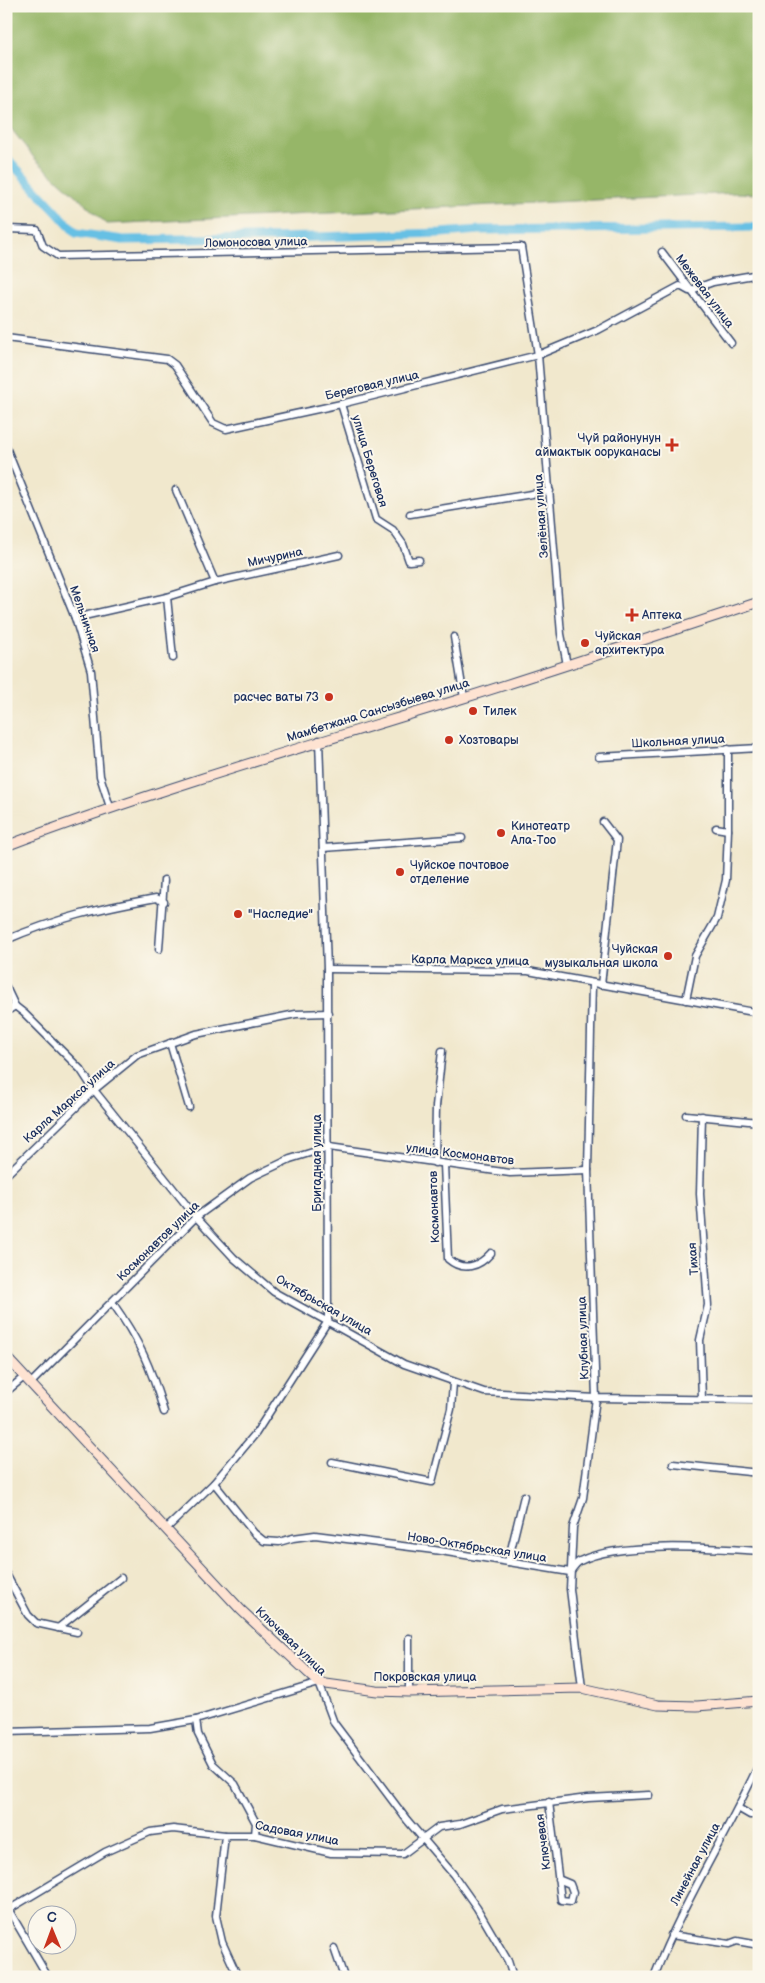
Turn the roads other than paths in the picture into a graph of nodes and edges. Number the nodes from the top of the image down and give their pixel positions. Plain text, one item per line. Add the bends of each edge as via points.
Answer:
1 (6, 229) edge
2 (521, 247) joint
3 (662, 252) dead end
4 (759, 274) edge
5 (689, 291) junction
6 (6, 338) edge
7 (731, 343) dead end
8 (538, 355) junction
9 (341, 404) junction
10 (6, 447) edge
11 (176, 490) dead end
12 (550, 491) junction
13 (410, 514) dead end
14 (340, 555) dead end
15 (420, 560) dead end
16 (215, 582) junction
17 (167, 597) junction
18 (759, 602) edge
19 (74, 618) junction
20 (454, 637) dead end
21 (173, 658) dead end
22 (567, 665) junction
23 (464, 698) junction
24 (319, 740) junction
25 (759, 748) edge
26 (728, 749) junction
27 (599, 757) dead end
28 (110, 807) junction
29 (603, 822) dead end
30 (716, 828) dead end
31 (728, 830) junction
32 (462, 838) dead end
33 (6, 846) edge
34 (323, 848) junction
35 (164, 880) dead end
36 (164, 902) junction
37 (6, 940) edge
38 (159, 950) dead end
39 (327, 969) junction
40 (592, 983) junction
41 (601, 985) junction
42 (6, 987) edge
43 (686, 1000) junction
44 (15, 1006) junction
45 (6, 1012) edge
46 (328, 1013) junction
47 (759, 1013) edge
48 (170, 1043) junction
49 (442, 1050) dead end
50 (94, 1090) junction
51 (189, 1107) dead end
52 (686, 1115) dead end
53 (702, 1116) junction
54 (759, 1122) edge
55 (329, 1147) junction
56 (435, 1163) junction
57 (444, 1164) junction
58 (588, 1170) junction
59 (6, 1175) edge
60 (196, 1217) junction
61 (491, 1253) dead end
62 (112, 1302) junction
63 (328, 1321) junction
64 (6, 1357) edge
65 (28, 1380) junction
66 (453, 1383) junction
67 (6, 1392) edge
68 (596, 1398) junction
69 (702, 1399) junction
70 (759, 1400) edge
71 (164, 1412) dead end
72 (332, 1462) dead end
73 (673, 1464) dead end
74 (759, 1473) edge
75 (214, 1483) junction
76 (524, 1496) dead end
77 (166, 1529) junction
78 (759, 1551) edge
79 (508, 1562) junction
80 (570, 1572) junction
81 (6, 1574) edge
82 (121, 1578) dead end
83 (58, 1628) junction
84 (77, 1632) dead end
85 (409, 1638) dead end
86 (319, 1683) junction
87 (582, 1688) junction
88 (410, 1692) junction
89 (759, 1701) edge
90 (196, 1720) junction
91 (6, 1732) edge
92 (759, 1764) edge
93 (649, 1795) dead end
94 (549, 1802) junction
95 (738, 1808) junction
96 (759, 1816) edge
97 (225, 1835) junction
98 (255, 1835) junction
99 (422, 1838) junction
100 (558, 1879) dead end
101 (7, 1908) edge
102 (671, 1935) junction
103 (759, 1945) edge
104 (334, 1948) dead end
105 (48, 1977) edge
106 (238, 1977) edge
107 (344, 1977) edge
108 (513, 1977) edge
109 (654, 1977) edge

1 - 2 street, Ломоносова улица via 37,230 43,246 58,256
2 - 8 street, Зелёная улица
3 - 5 street, Межевая улица
4 - 5 street, Береговая улица via 713,282
5 - 7 street, Межевая улица
5 - 8 street, Береговая улица via 680,286 598,330
6 - 9 street, Береговая улица via 167,359 175,365 213,422 226,429
8 - 9 street, Береговая улица
8 - 12 street, Зелёная улица
9 - 15 street, улица Береговая via 376,519 393,530 410,561
10 - 19 street, Мельничная
11 - 16 street
12 - 13 street
12 - 22 street, Зелёная улица via 561,634
14 - 16 street, Мичурина
16 - 17 street, Мичурина
17 - 19 street, Мичурина
17 - 21 street
18 - 22 street, Мамбетжана Сансызбыева улица
19 - 28 street, Мельничная via 91,671 100,776
20 - 23 street
22 - 23 street, Мамбетжана Сансызбыева улица
23 - 24 street, Мамбетжана Сансызбыева улица
24 - 28 street, Мамбетжана Сансызбыева улица
24 - 34 street, Бригадная улица
25 - 26 street, Школьная улица
26 - 27 street, Школьная улица
26 - 31 street
28 - 33 street, Мамбетжана Сансызбыева улица
29 - 41 street via 617,840
30 - 31 street
31 - 43 street via 726,880 717,918 695,956
32 - 34 street
34 - 39 street, Бригадная улица
35 - 36 street
36 - 37 street via 156,898 92,910 58,919
36 - 38 street
39 - 40 street, Карла Маркса улица via 528,971
39 - 46 street, Бригадная улица
40 - 41 street, Карла Маркса улица
40 - 58 street, Клубная улица
41 - 43 street, Карла Маркса улица
42 - 44 street, Октябрьская улица
43 - 47 street, Карла Маркса улица
44 - 45 street
44 - 50 street, Октябрьская улица via 81,1070
46 - 48 street, Карла Маркса улица via 262,1020
46 - 55 street, Бригадная улица
48 - 50 street, Карла Маркса улица via 137,1055
48 - 51 street
49 - 56 street, Космонавтов via 436,1106
50 - 59 street, Карла Маркса улица
50 - 60 street, Октябрьская улица
52 - 53 street
53 - 54 street
53 - 69 street, Тихая via 700,1194 708,1305 700,1340
55 - 56 street, улица Космонавтов
55 - 60 street, Космонавтов улица via 290,1159 250,1178
55 - 63 street, Бригадная улица
56 - 57 street, улица Космонавтов
57 - 58 street, улица Космонавтов via 510,1173
57 - 61 street, Космонавтов via 448,1259 454,1264 469,1266 482,1264
58 - 68 street, Клубная улица
60 - 62 street, Космонавтов улица
60 - 63 street, Октябрьская улица via 234,1258 274,1292
62 - 65 street, Космонавтов улица
62 - 71 street via 148,1359
63 - 66 street, Октябрьская улица via 404,1364
63 - 75 street via 256,1433
64 - 65 street, Ключевая улица
65 - 67 street, Космонавтов улица
65 - 77 street, Ключевая улица
66 - 68 street, Октябрьская улица via 484,1392
66 - 72 street via 451,1408 432,1482
68 - 69 street, Октябрьская улица
68 - 80 street, Клубная улица via 583,1498 573,1527
69 - 70 street, Октябрьская улица
73 - 74 street
75 - 77 street
75 - 79 street, Ново-Октябрьская улица via 264,1541 279,1542 315,1535
76 - 79 street
77 - 86 street, Ключевая улица via 241,1610
78 - 80 street via 630,1550 595,1555 578,1562
79 - 80 street, Ново-Октябрьская улица
80 - 87 street, Клубная улица via 574,1636
81 - 83 street via 28,1615 36,1623
82 - 83 street
83 - 84 street
85 - 88 street
86 - 88 street, Покровская улица
86 - 90 street, Покровская улица
86 - 99 street, Ключевая улица via 334,1723
87 - 88 street, Покровская улица
87 - 89 street, Покровская улица via 658,1705
90 - 91 street, Покровская улица via 150,1728
90 - 98 street via 198,1734 214,1764 236,1784 256,1823
92 - 95 street, Линейная улица
93 - 94 street, Садовая улица
94 - 99 street, Садовая улица via 502,1809 460,1824 438,1827
94 - 100 street, Ключевая
95 - 96 street
95 - 102 street, Линейная улица
97 - 98 street, Садовая улица
97 - 101 street, Садовая улица via 173,1829 150,1832 106,1852
97 - 106 street via 216,1916 222,1942
98 - 99 street, Садовая улица via 331,1852 403,1854
99 - 108 street, Ключевая улица via 477,1908 508,1961
101 - 105 street, Садовая улица
102 - 103 street
102 - 109 street, Линейная улица
104 - 107 street

